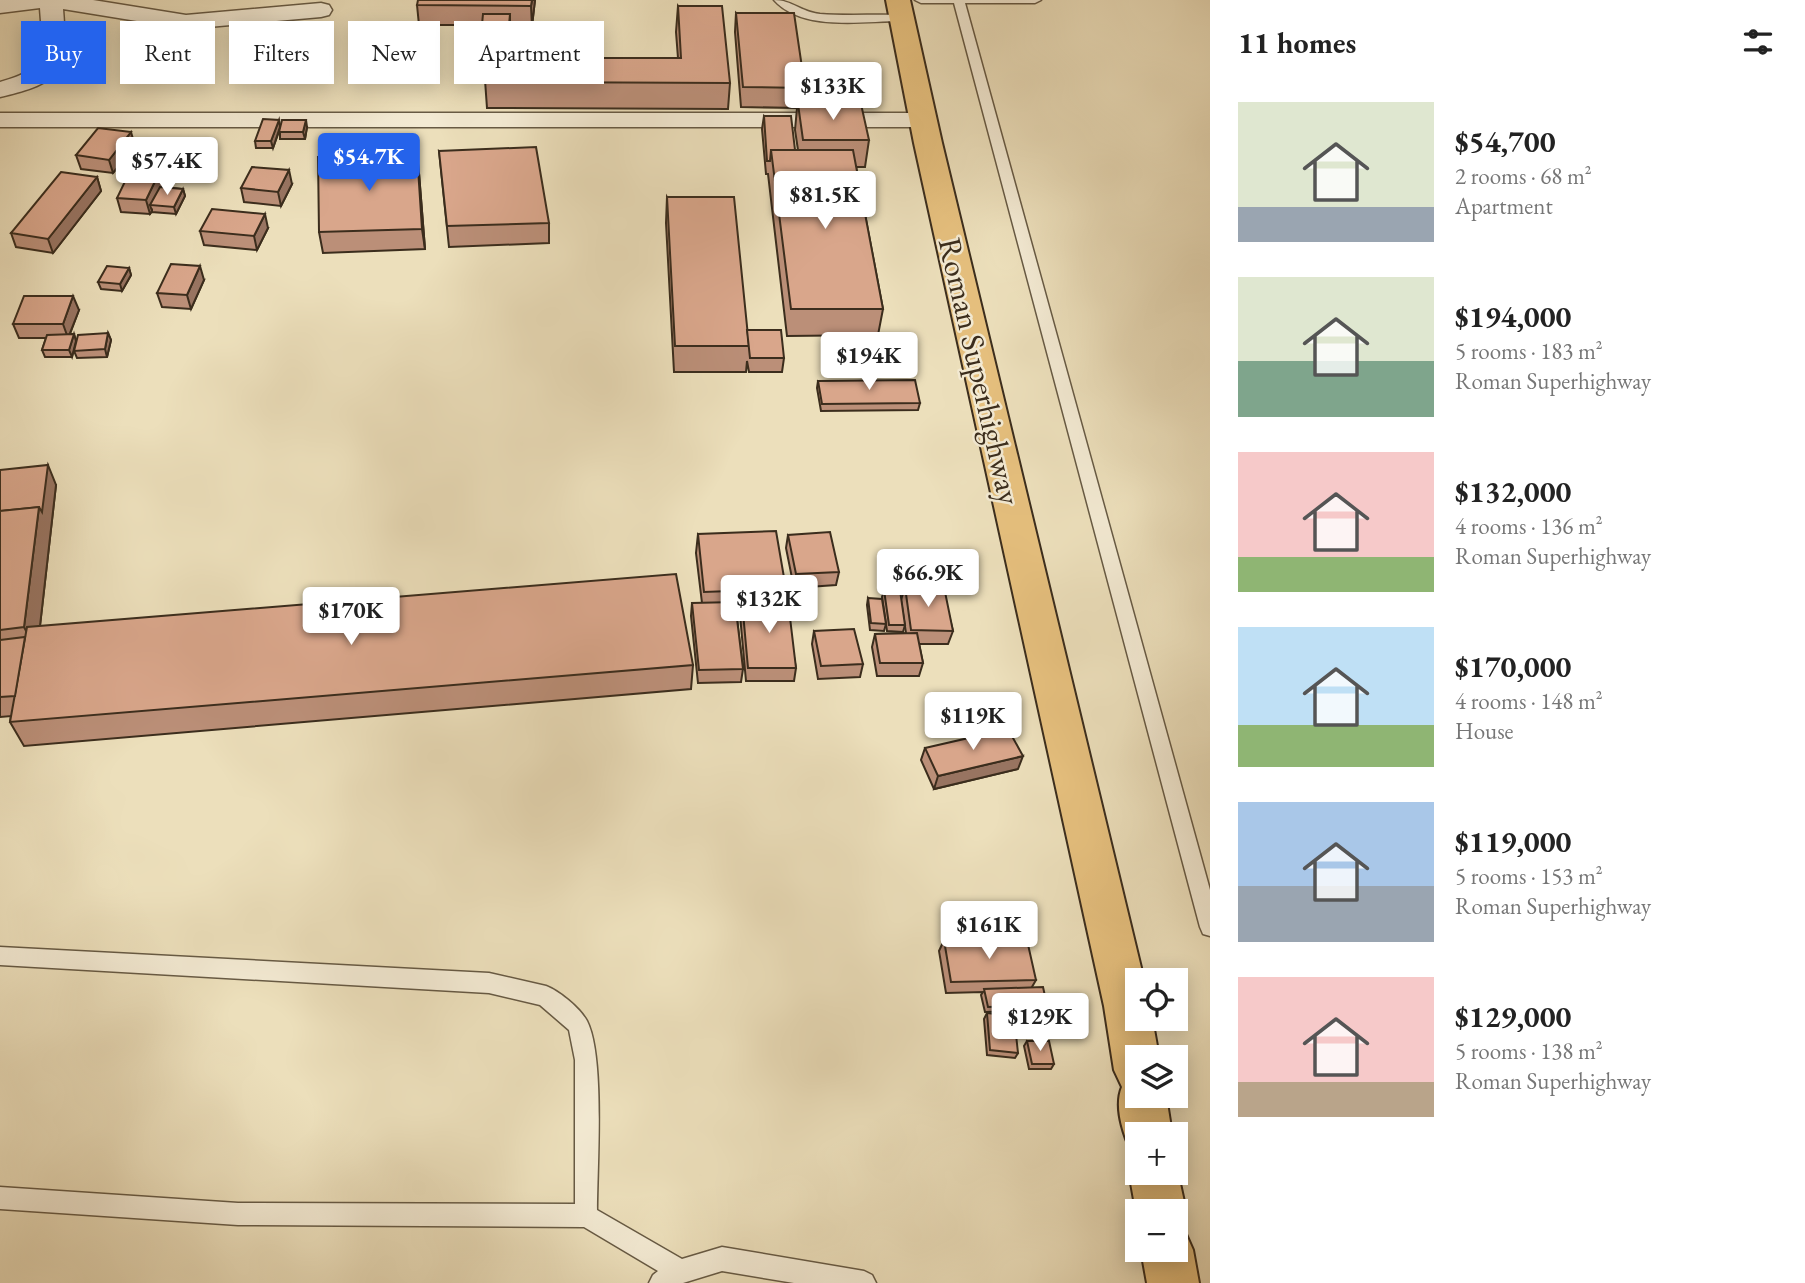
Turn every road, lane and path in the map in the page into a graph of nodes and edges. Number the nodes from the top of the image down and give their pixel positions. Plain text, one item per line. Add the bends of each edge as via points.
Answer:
1 (51, 0) edge
2 (780, 0) edge
3 (1035, 0) edge
4 (960, 1) edge
5 (0, 6) edge
6 (907, 6) edge
7 (321, 10) dead end
8 (0, 90) edge
9 (0, 120) edge
10 (923, 120) junction
11 (1210, 927) edge
12 (0, 956) edge
13 (1134, 1045) edge
14 (0, 1198) edge
15 (586, 1216) junction
16 (1169, 1262) edge
17 (671, 1277) edge
18 (864, 1283) edge
19 (1173, 1283) edge

1 - 5 street
1 - 7 street via 186,22
1 - 8 street via 55,54 48,70 32,83
2 - 6 lane via 796,13 820,17
3 - 4 lane
4 - 6 lane
4 - 11 lane
6 - 10 main road, Roman Superhighway
9 - 10 street
10 - 13 main road, Roman Superhighway
12 - 15 lane via 489,983 545,996 578,1024 586,1060
14 - 15 lane via 238,1214
15 - 17 lane
16 - 19 main road
17 - 18 lane via 722,1259

